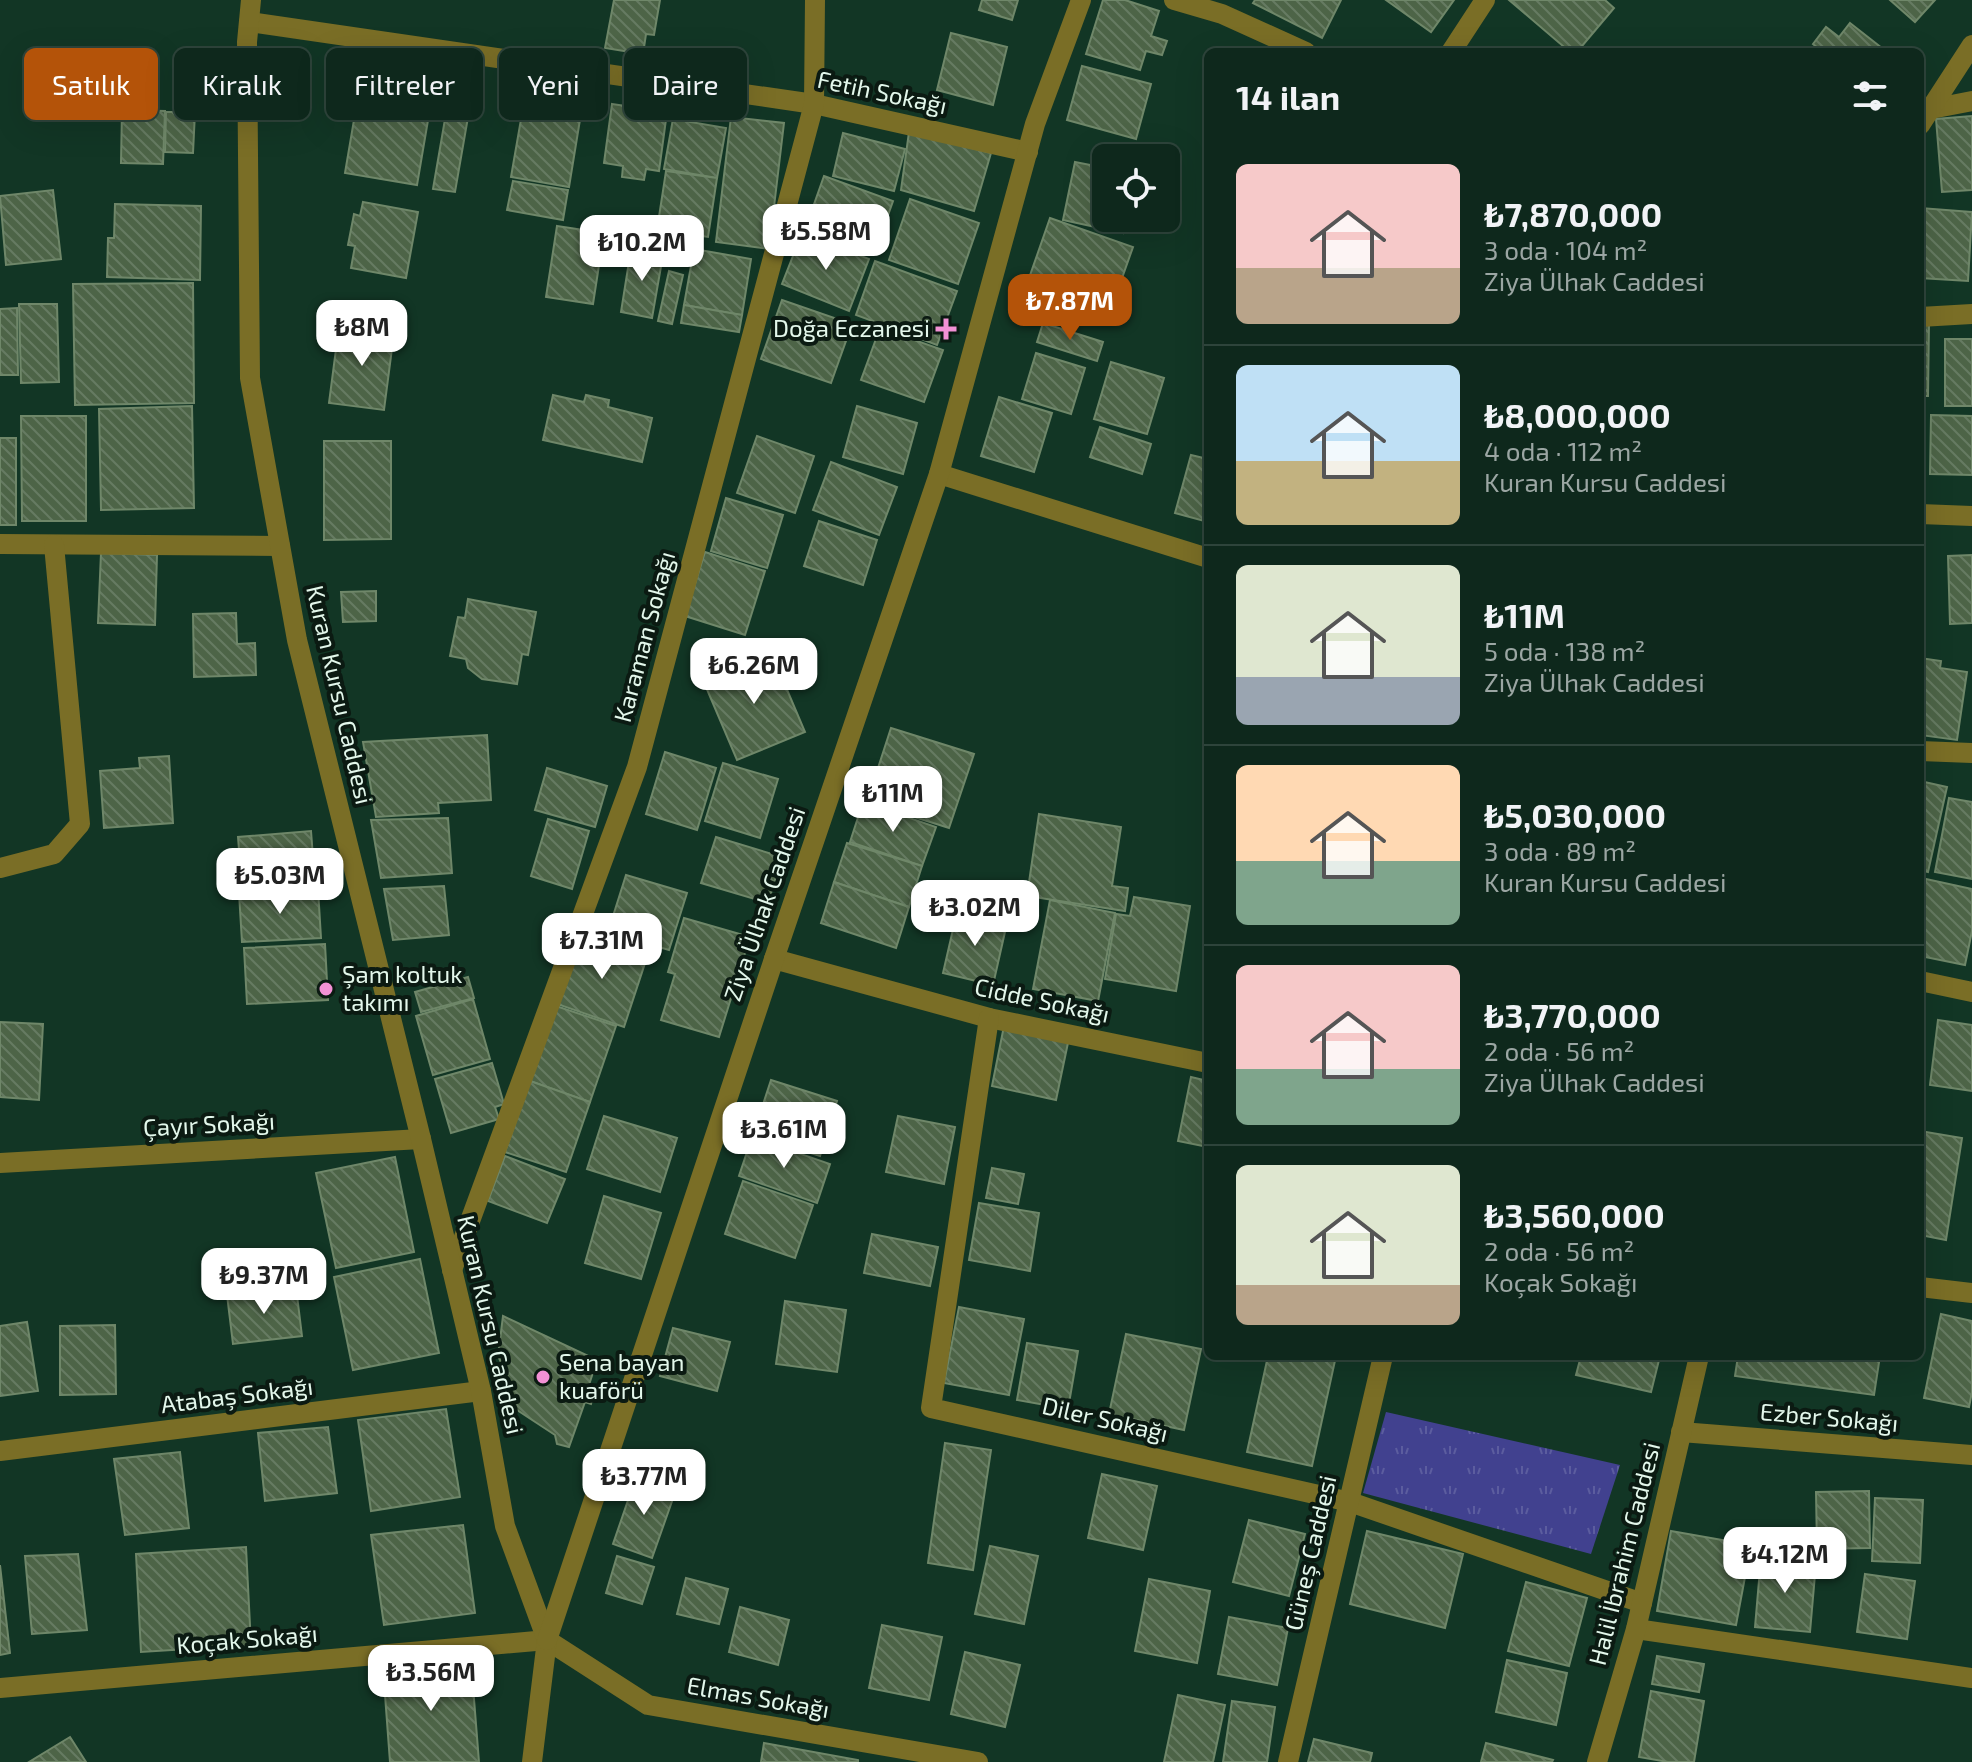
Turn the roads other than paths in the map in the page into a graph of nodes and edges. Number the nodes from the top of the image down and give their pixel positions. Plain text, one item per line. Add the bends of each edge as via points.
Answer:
1 (251, 0) edge
2 (815, 0) edge
3 (1081, 0) edge
4 (1174, 0) edge
5 (1485, 0) edge
6 (1225, 7) edge
7 (249, 22) junction
8 (1972, 45) edge
9 (1299, 48) edge
10 (1454, 48) edge
11 (1972, 101) edge
12 (814, 104) junction
13 (1925, 117) edge
14 (1028, 152) junction
15 (1972, 314) edge
16 (1924, 317) edge
17 (939, 474) junction
18 (1924, 514) edge
19 (1972, 516) edge
20 (0, 544) edge
21 (54, 545) junction
22 (280, 546) junction
23 (1204, 557) edge
24 (1924, 751) edge
25 (1972, 753) edge
26 (0, 868) edge
27 (774, 959) junction
28 (1924, 982) edge
29 (1972, 992) edge
30 (989, 1018) junction
31 (1204, 1062) edge
32 (421, 1139) junction
33 (0, 1163) edge
34 (452, 1270) junction
35 (1924, 1287) edge
36 (1972, 1293) edge
37 (1382, 1360) edge
38 (1698, 1360) edge
39 (481, 1391) junction
40 (1681, 1432) junction
41 (0, 1451) edge
42 (1972, 1455) edge
43 (1350, 1502) junction
44 (1642, 1603) junction
45 (1636, 1629) junction
46 (547, 1640) junction
47 (1972, 1678) edge
48 (0, 1688) edge
49 (532, 1762) edge
50 (978, 1762) edge
51 (1288, 1762) edge
52 (1597, 1762) edge

1 - 7 street, Kuran Kursu Caddesi
2 - 12 street, Karaman Sokağı
3 - 14 street, Ziya Ülhak Caddesi
4 - 6 street
5 - 10 street
6 - 9 street
7 - 12 street, Fetih Sokağı
7 - 22 street, Kuran Kursu Caddesi via 250,378
8 - 13 street
11 - 13 street
12 - 14 street, Fetih Sokağı
12 - 34 street, Karaman Sokağı via 637,767
14 - 17 street, Ziya Ülhak Caddesi
15 - 16 street
17 - 23 street
17 - 27 street, Ziya Ülhak Caddesi
18 - 19 street
20 - 21 street
21 - 22 street
21 - 26 street via 80,824 54,854
22 - 32 street, Kuran Kursu Caddesi via 297,640
24 - 25 street
27 - 30 street, Cidde Sokağı
27 - 46 street, Ziya Ülhak Caddesi
28 - 29 street
30 - 31 street, Cidde Sokağı
30 - 43 street, Diler Sokağı via 931,1408
32 - 33 street, Çayır Sokağı
32 - 34 street, Kuran Kursu Caddesi
34 - 39 street, Kuran Kursu Caddesi
35 - 36 street
37 - 43 street, Güneş Caddesi
38 - 40 street, Halil İbrahim Caddesi
39 - 41 street, Atabaş Sokağı
39 - 46 street, Kuran Kursu Caddesi via 505,1526
40 - 42 street, Ezber Sokağı
40 - 44 street, Halil İbrahim Caddesi
43 - 44 street, Diler Sokağı
43 - 51 street, Güneş Caddesi
44 - 45 street, Halil İbrahim Caddesi
45 - 47 street
45 - 52 street, Halil İbrahim Caddesi
46 - 48 street, Koçak Sokağı
46 - 49 street, Kuran Kursu Caddesi
46 - 50 street, Elmas Sokağı via 648,1705

